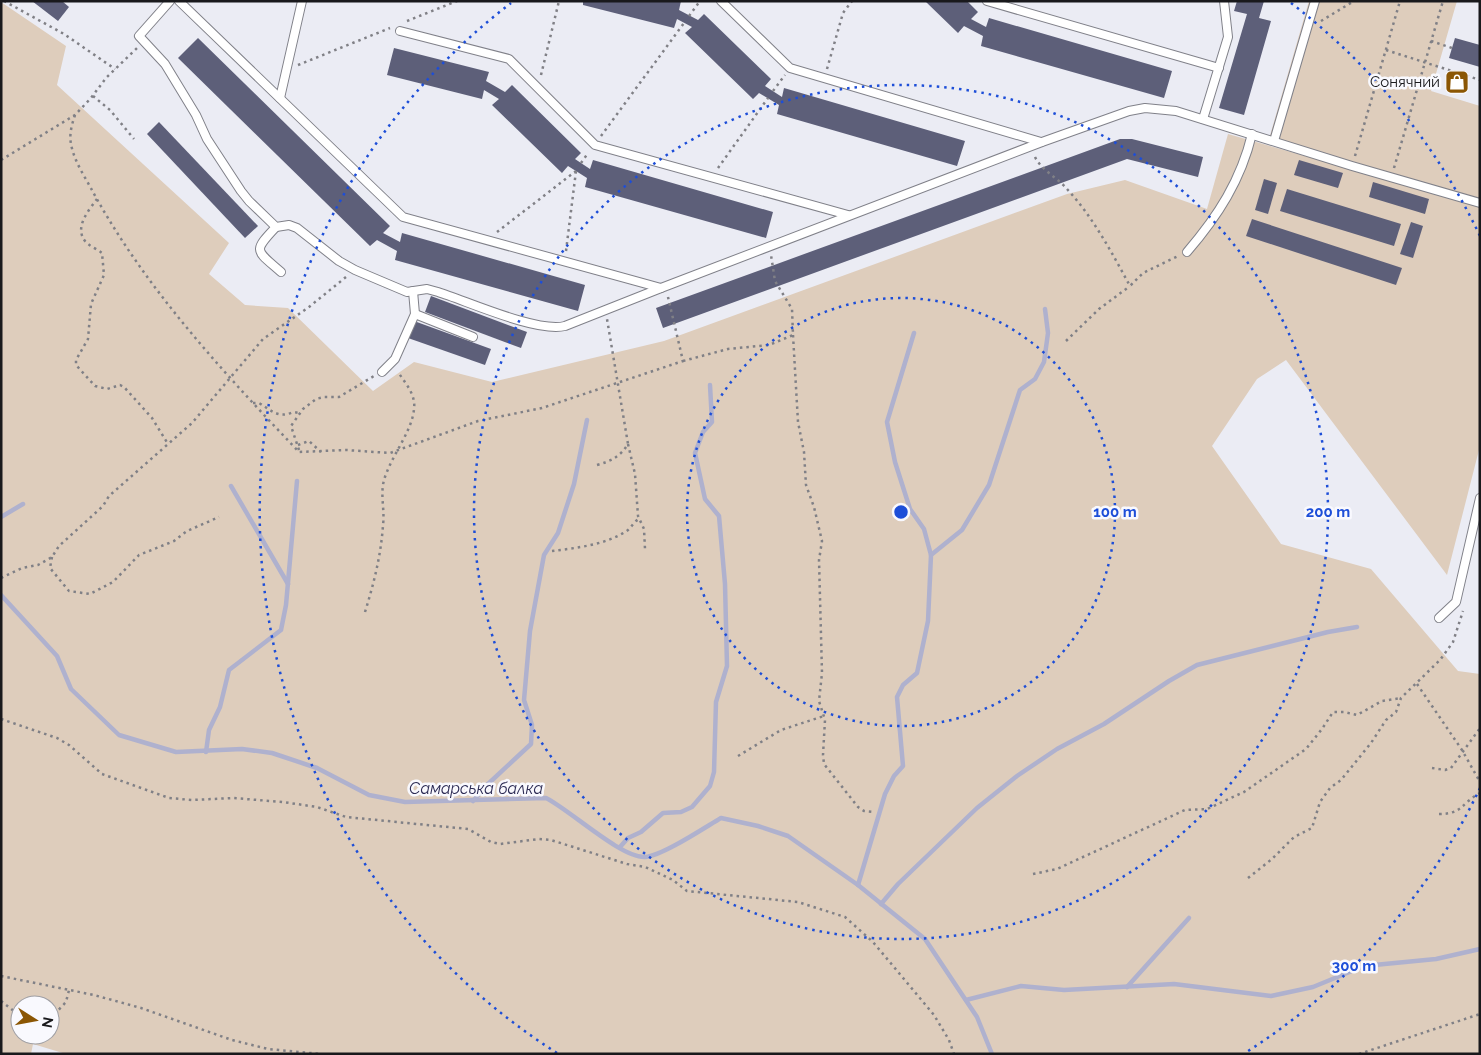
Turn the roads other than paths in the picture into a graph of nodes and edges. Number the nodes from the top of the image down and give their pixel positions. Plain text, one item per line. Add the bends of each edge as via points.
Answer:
1 (170, 1) edge
2 (179, 1) edge
3 (302, 1) edge
4 (721, 1) edge
5 (987, 1) edge
6 (1224, 1) edge
7 (1315, 1) edge
8 (399, 28) road end
9 (1219, 68) junction
10 (280, 98) junction
11 (1203, 119) junction
12 (1252, 134) junction
13 (1274, 141) junction
14 (1042, 142) junction
15 (1480, 203) edge
16 (848, 215) junction
17 (276, 226) junction
18 (1187, 252) road end
19 (281, 272) dead end
20 (663, 287) junction
21 (413, 291) junction
22 (414, 314) junction
23 (473, 337) dead end
24 (382, 372) road end
25 (1480, 498) edge
26 (1439, 618) dead end

1 - 17 lane via 138,36 165,64 207,139 249,202
2 - 10 lane
3 - 10 lane
4 - 14 lane via 790,68
5 - 9 lane
6 - 9 lane via 1228,37
7 - 13 lane
8 - 16 lane via 509,58 595,144
9 - 11 lane
10 - 20 lane via 403,217
11 - 12 lane
11 - 14 lane via 1176,111 1145,108
12 - 13 lane
12 - 18 lane via 1246,158 1228,198
13 - 15 lane
14 - 16 lane
16 - 20 lane
17 - 19 lane via 259,249 261,255
17 - 21 lane via 296,228 355,270 407,292
20 - 21 lane via 565,326 550,327 427,289
21 - 22 lane
22 - 23 lane
22 - 24 lane via 392,362
25 - 26 lane via 1456,602

